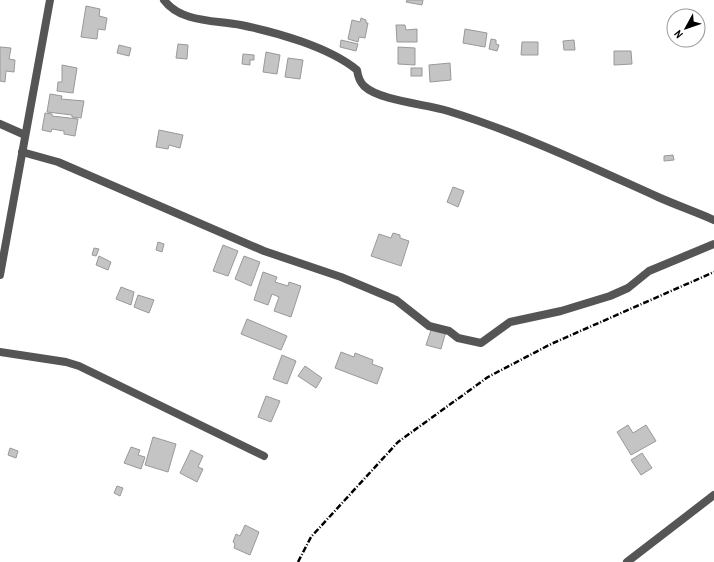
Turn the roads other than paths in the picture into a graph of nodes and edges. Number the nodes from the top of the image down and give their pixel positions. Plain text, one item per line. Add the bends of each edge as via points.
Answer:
1 (50, 0) edge
2 (164, 0) edge
3 (0, 124) edge
4 (25, 135) junction
5 (22, 152) junction
6 (714, 220) edge
7 (714, 244) edge
8 (0, 274) edge
9 (0, 352) edge
10 (264, 456) dead end
11 (714, 495) edge
12 (627, 562) edge

1 - 4 street
2 - 6 street via 187,16 242,25 312,45 350,64 357,70 358,78 365,87 386,97 474,119 598,169
3 - 4 street
4 - 5 street
5 - 7 street via 58,162 264,251 340,277 402,303 429,326 449,332 458,338 481,343 510,322 561,311 610,296 628,288 649,271
5 - 8 street
9 - 10 street via 79,366
11 - 12 street

